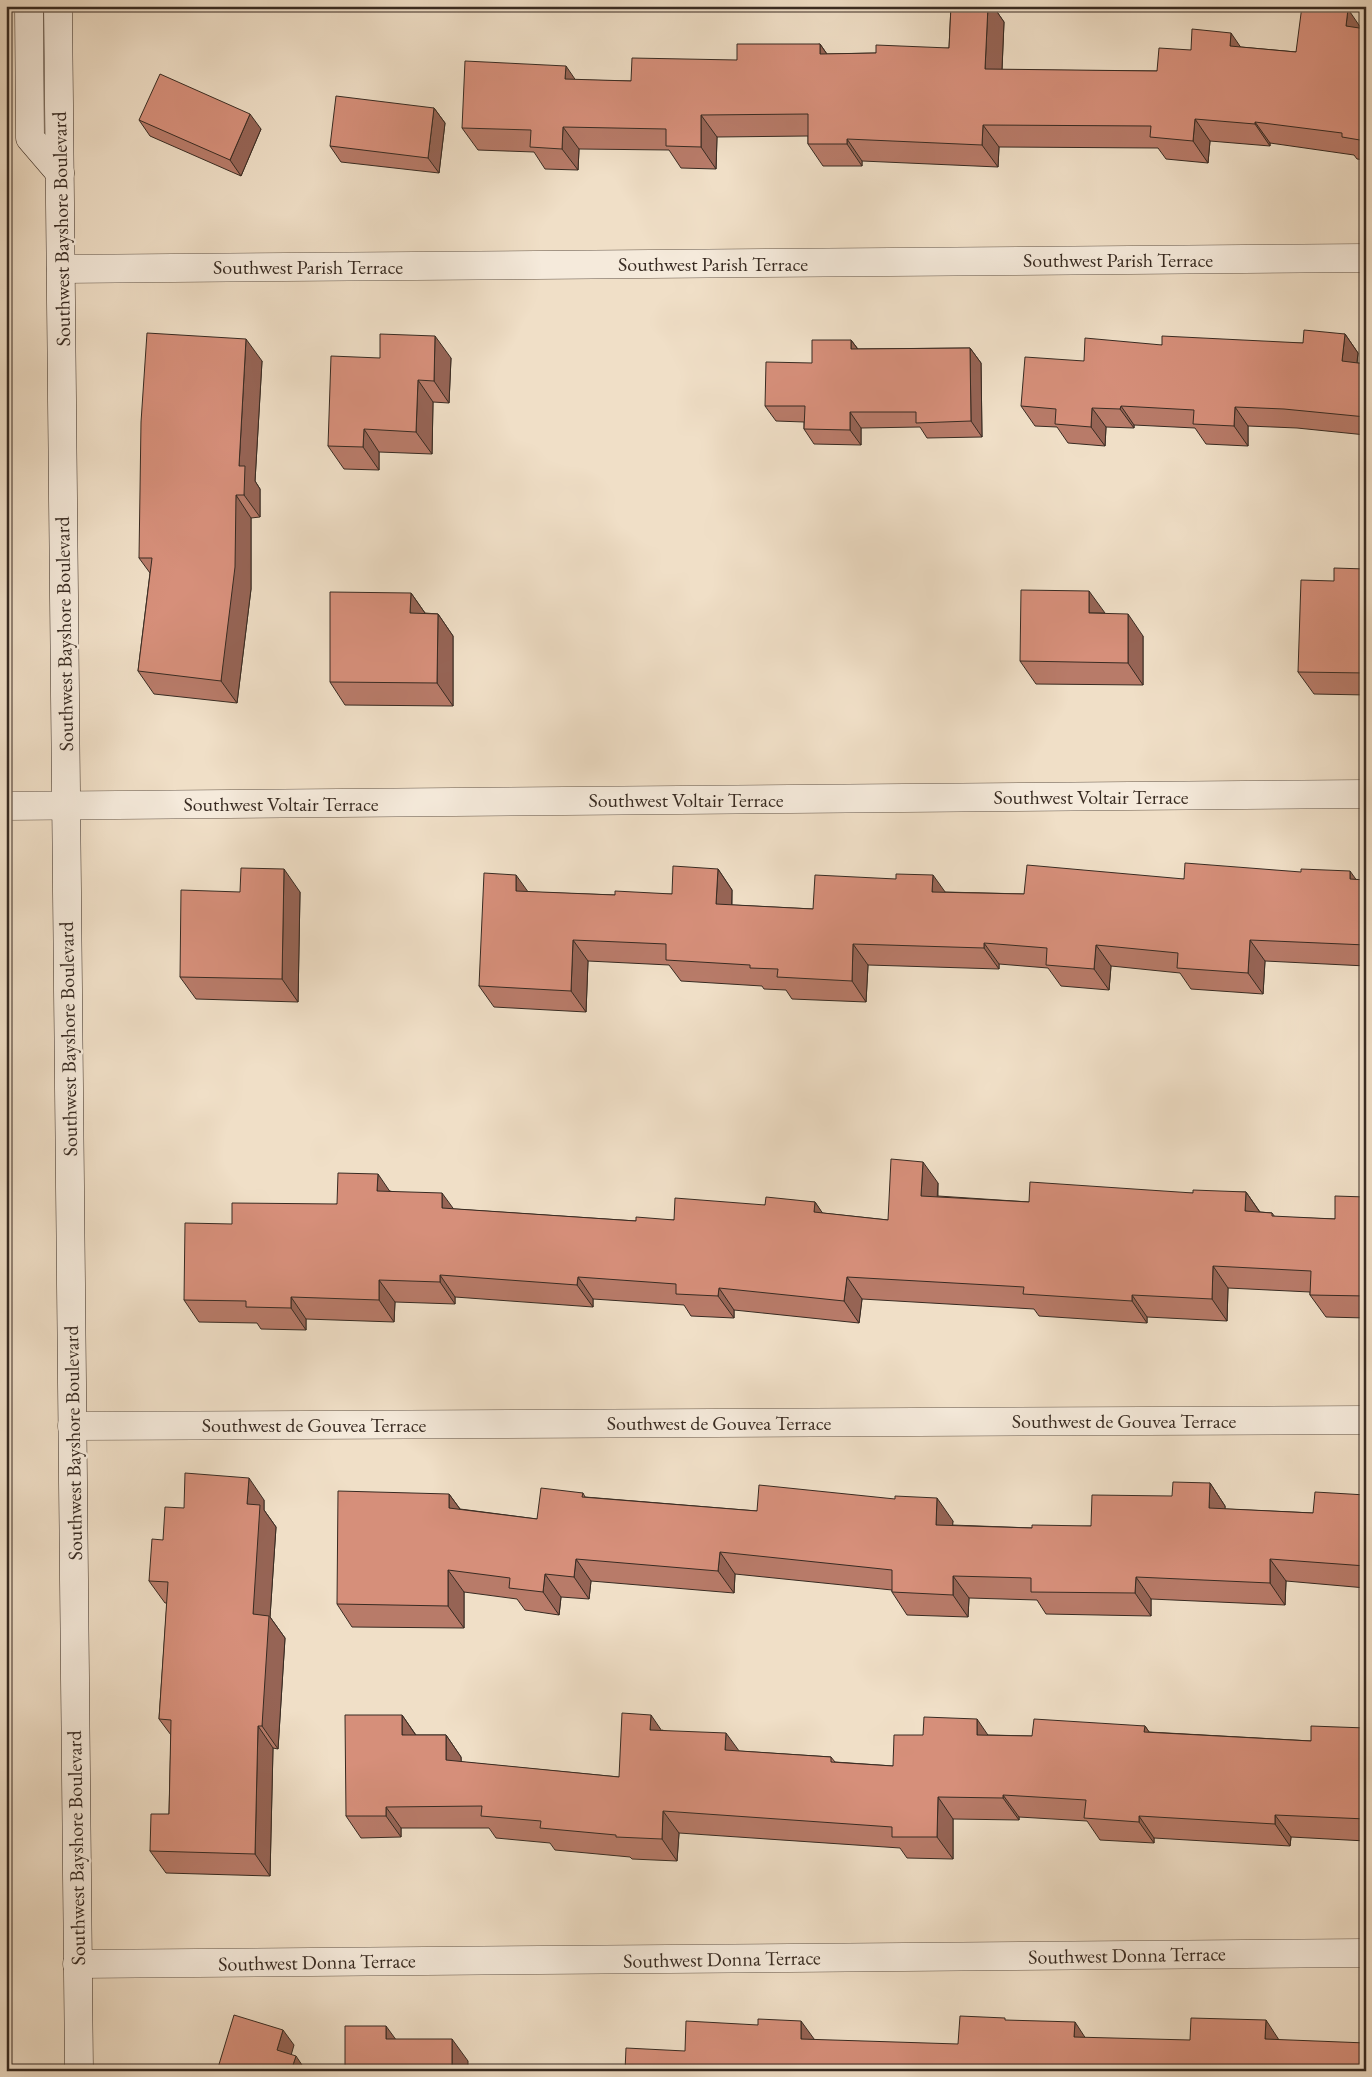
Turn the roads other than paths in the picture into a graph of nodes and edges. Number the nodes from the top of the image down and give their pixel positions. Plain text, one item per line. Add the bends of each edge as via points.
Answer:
1 (29, 6) edge
2 (58, 6) edge
3 (60, 173) junction
4 (1366, 258) edge
5 (61, 269) junction
6 (1366, 794) edge
7 (6, 806) edge
8 (66, 806) junction
9 (1366, 1420) edge
10 (72, 1426) junction
11 (1366, 1953) edge
12 (77, 1964) junction
13 (79, 2071) edge

1 - 3 street via 30,138
2 - 3 street, Southwest Bayshore Boulevard
3 - 5 street, Southwest Bayshore Boulevard
4 - 5 street, Southwest Parish Terrace
5 - 8 street, Southwest Bayshore Boulevard
6 - 8 street, Southwest Voltair Terrace
7 - 8 street, Southwest Voltair Terrace
8 - 10 street, Southwest Bayshore Boulevard
9 - 10 street, Southwest de Gouvea Terrace
10 - 12 street, Southwest Bayshore Boulevard
11 - 12 street, Southwest Donna Terrace
12 - 13 street, Southwest Bayshore Boulevard

